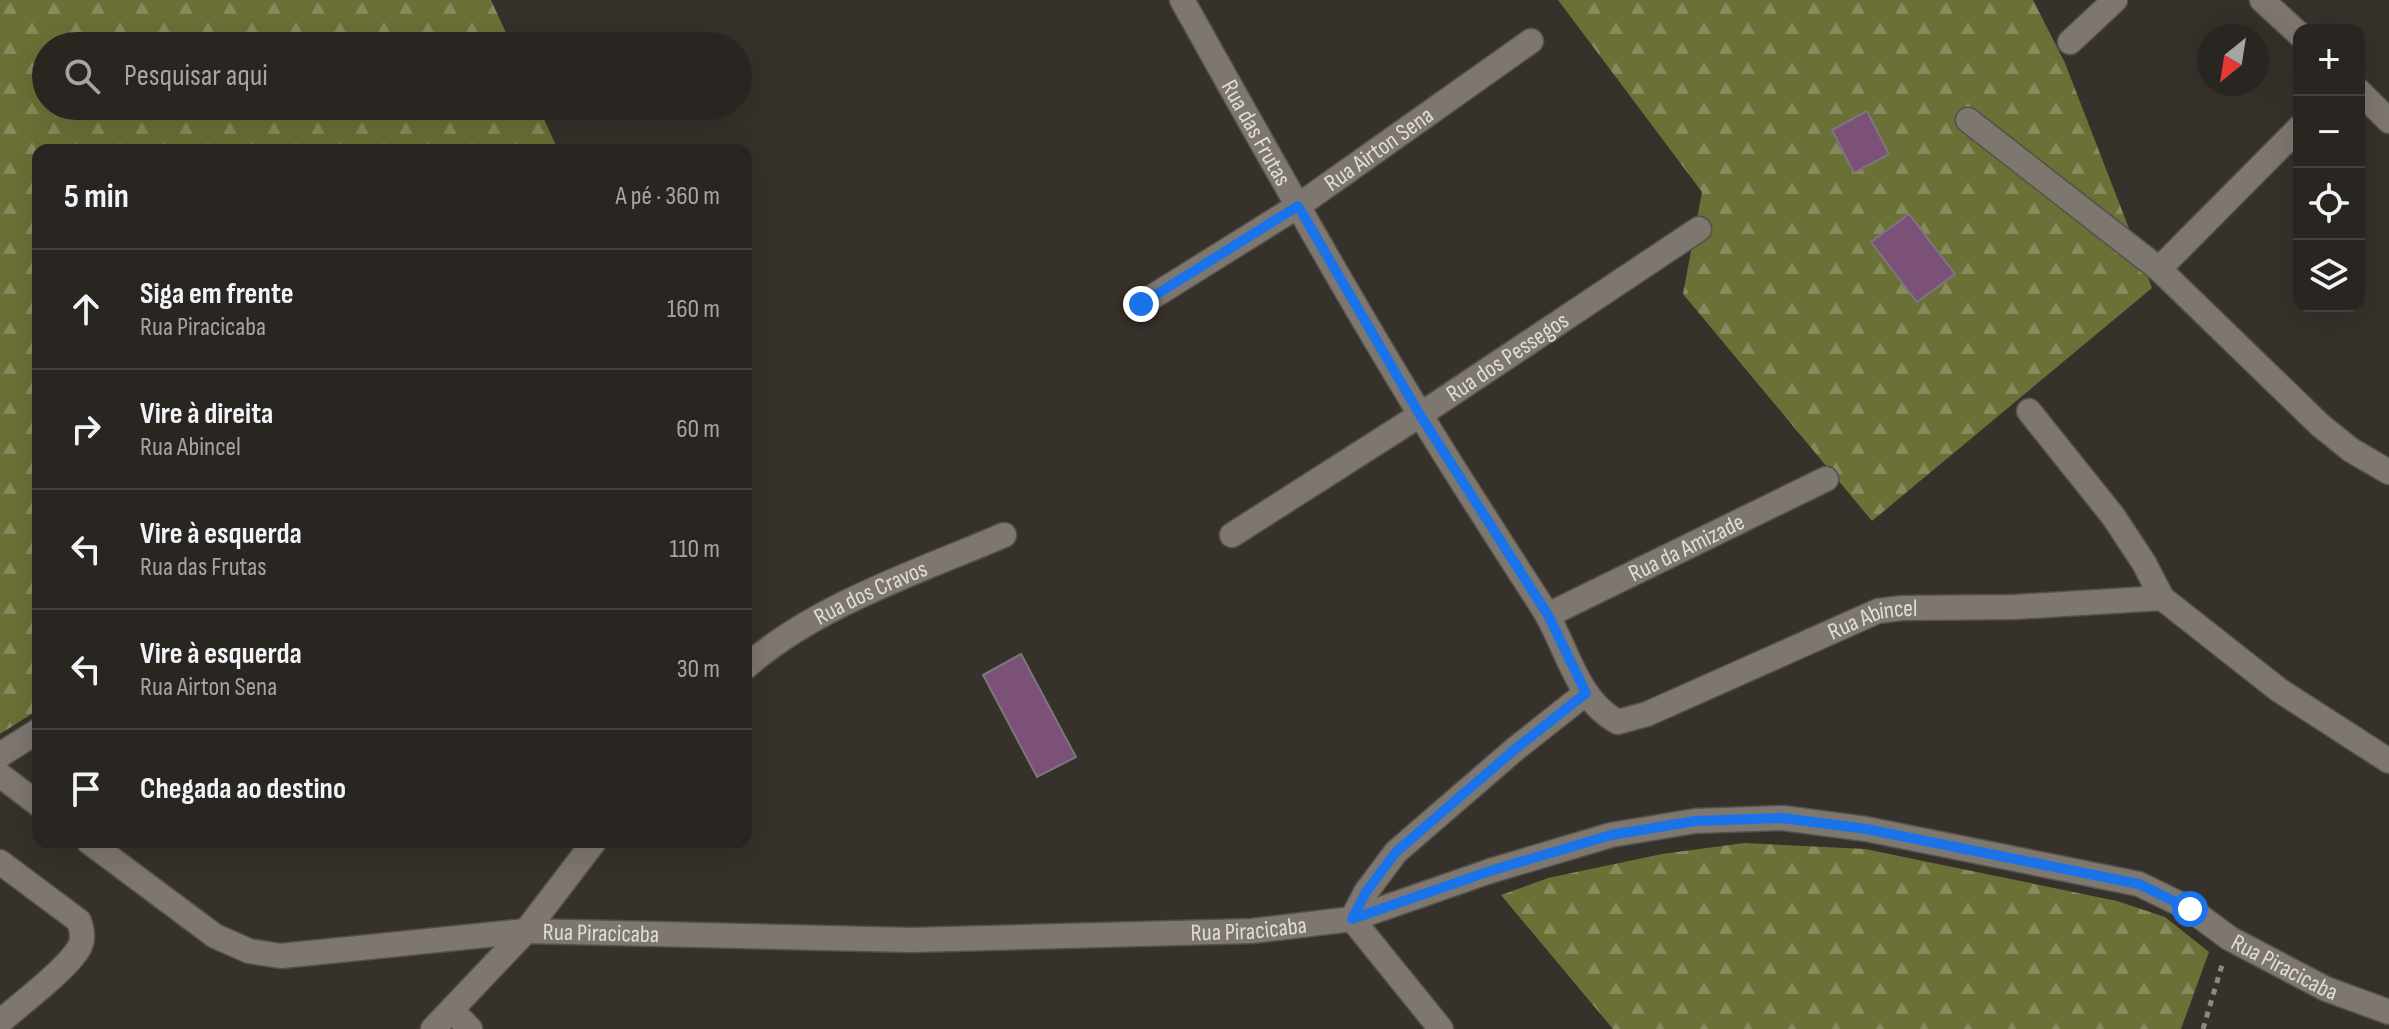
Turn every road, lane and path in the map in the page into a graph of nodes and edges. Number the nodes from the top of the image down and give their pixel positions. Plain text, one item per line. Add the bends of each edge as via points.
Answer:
1 (1182, 0) edge
2 (2115, 0) edge
3 (2262, 0) edge
4 (2293, 28) edge
5 (1531, 41) dead end
6 (2070, 42) dead end
7 (2364, 96) edge
8 (1968, 120) dead end
9 (2389, 121) edge
10 (2293, 134) edge
11 (1298, 206) junction
12 (1699, 229) dead end
13 (2159, 269) junction
14 (1141, 304) dead end
15 (2029, 411) dead end
16 (1420, 415) junction
17 (2389, 472) edge
18 (1826, 479) dead end
19 (1004, 535) dead end
20 (1232, 535) dead end
21 (2162, 598) junction
22 (1548, 615) junction
23 (752, 662) edge
24 (1586, 693) junction
25 (1606, 715) joint
26 (32, 735) edge
27 (0, 755) edge
28 (2389, 761) edge
29 (0, 775) edge
30 (32, 799) edge
31 (97, 848) edge
32 (589, 848) edge
33 (0, 862) edge
34 (1352, 919) junction
35 (526, 931) junction
36 (2229, 938) junction
37 (2387, 1005) edge
38 (452, 1010) junction
39 (0, 1022) edge
40 (433, 1029) edge
41 (470, 1029) edge
42 (1441, 1029) edge
43 (2203, 1029) edge

1 - 11 street, Rua das Frutas
2 - 6 street
3 - 4 street
5 - 11 street, Rua Airton Sena
7 - 9 street
8 - 13 street
10 - 13 street
11 - 14 street, Rua Airton Sena
11 - 16 street, Rua das Frutas
12 - 16 street, Rua dos Pessegos
13 - 17 street via 2320,425
15 - 21 street via 2113,516
16 - 20 street, Rua dos Pessegos
16 - 22 street, Rua das Frutas
18 - 22 street, Rua da Amizade
19 - 23 street, Rua dos Cravos via 838,607 772,644
21 - 25 street, Rua Abincel via 1878,611 1629,721
21 - 28 street via 2279,690
22 - 24 street, Rua das Frutas
24 - 25 street, Rua das Frutas
24 - 34 street via 1396,852
26 - 27 street
29 - 30 street
31 - 35 street, Rua Piracicaba via 215,936 249,951 281,956
32 - 35 street
33 - 39 street via 79,921 83,933 68,962
34 - 35 street, Rua Piracicaba via 1237,932 927,940
34 - 36 street, Rua Piracicaba via 1611,835 1695,821 1783,818 1866,829 2139,884 2190,909
34 - 42 street
35 - 38 street
36 - 37 street, Rua Piracicaba via 2326,989
36 - 43 path
38 - 40 street
38 - 41 street

